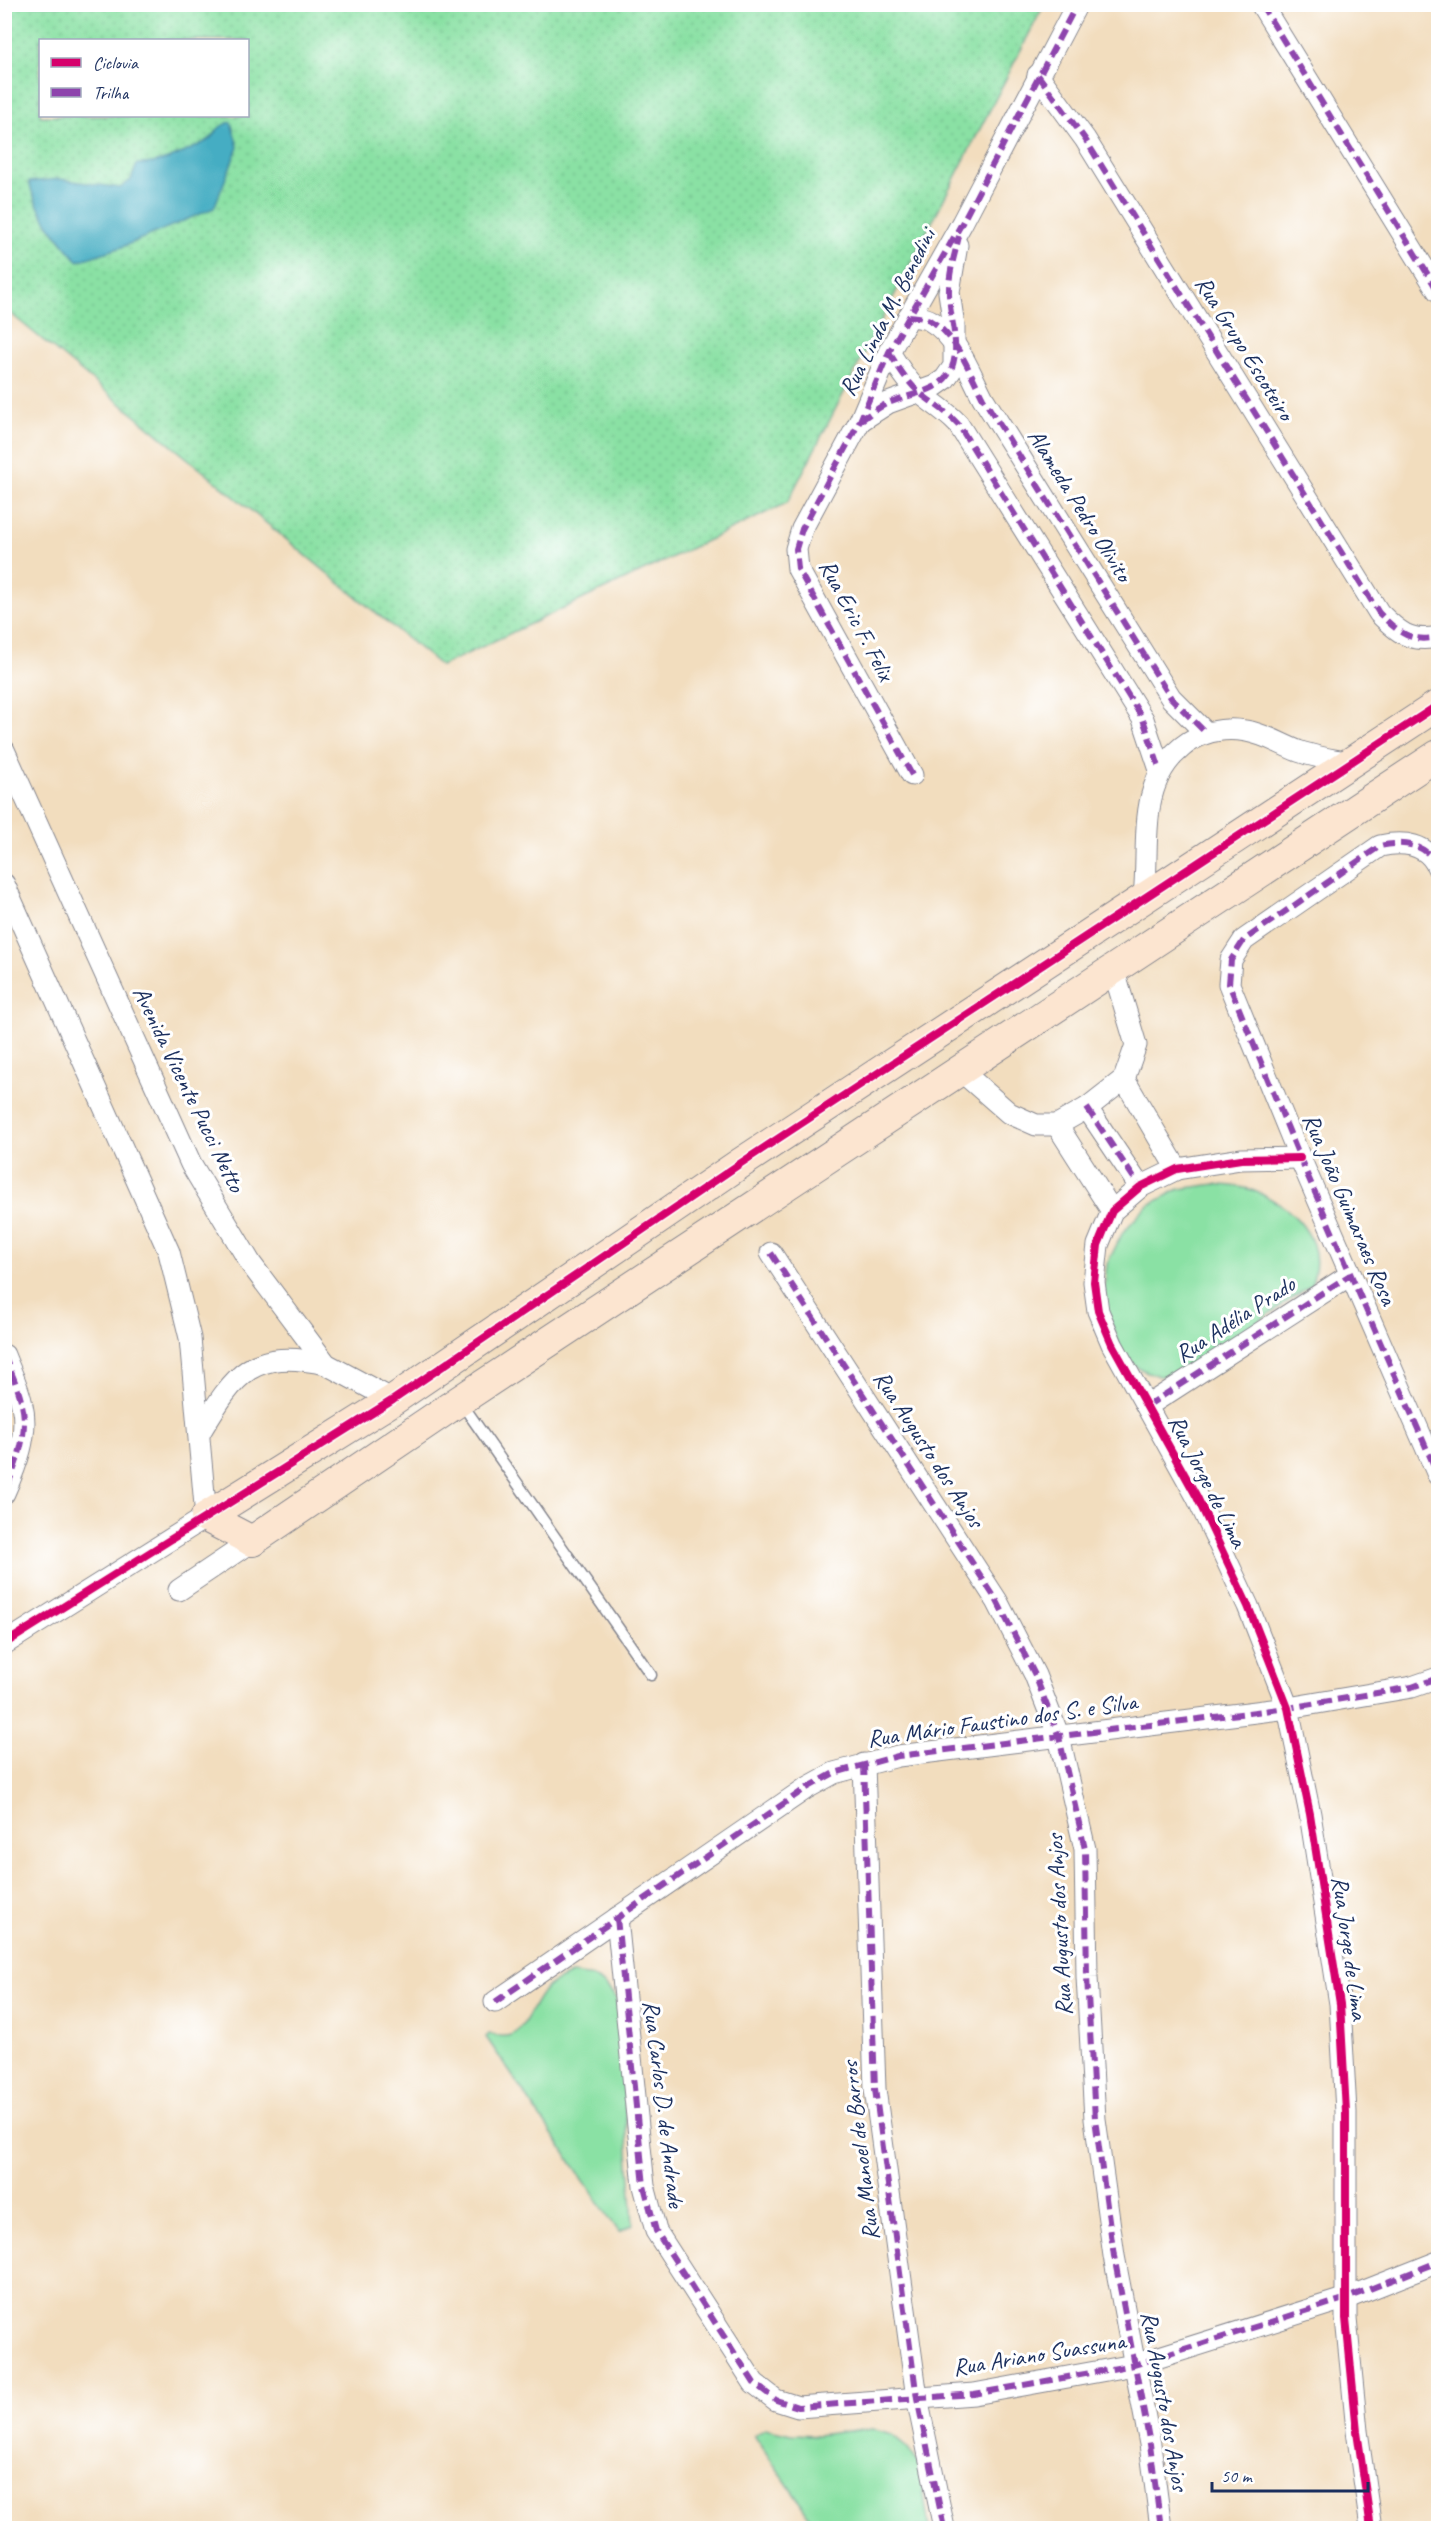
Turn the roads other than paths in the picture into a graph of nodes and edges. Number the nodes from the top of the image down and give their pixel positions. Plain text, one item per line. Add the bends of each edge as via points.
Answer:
1 (1077, 4) edge
2 (1261, 4) edge
3 (1038, 75) junction
4 (962, 223) junction
5 (1438, 291) edge
6 (909, 316) junction
7 (955, 346) junction
8 (890, 352) junction
9 (920, 392) junction
10 (860, 420) junction
11 (1438, 637) edge
12 (1427, 712) edge
13 (1205, 732) junction
14 (4, 750) edge
15 (1438, 754) edge
16 (1351, 763) junction
17 (1160, 770) junction
18 (912, 775) dead end
19 (1436, 863) edge
20 (4, 884) edge
21 (1143, 897) junction
22 (1113, 968) junction
23 (960, 1070) junction
24 (1124, 1079) junction
25 (1087, 1108) junction
26 (1057, 1125) junction
27 (1300, 1158) junction
28 (741, 1163) junction
29 (1177, 1169) junction
30 (1140, 1187) junction
31 (764, 1199) junction
32 (1112, 1211) junction
33 (771, 1252) dead end
34 (1350, 1275) junction
35 (4, 1355) edge
36 (326, 1364) junction
37 (393, 1400) junction
38 (459, 1401) junction
39 (1148, 1406) junction
40 (200, 1432) junction
41 (1438, 1475) edge
42 (263, 1482) junction
43 (4, 1493) edge
44 (206, 1517) junction
45 (252, 1541) junction
46 (179, 1590) dead end
47 (4, 1644) edge
48 (651, 1675) dead end
49 (1438, 1678) edge
50 (1288, 1708) junction
51 (1059, 1737) junction
52 (864, 1764) junction
53 (617, 1918) junction
54 (495, 2002) dead end
55 (1438, 2262) edge
56 (1347, 2298) junction
57 (1134, 2365) junction
58 (917, 2398) junction
59 (776, 2400) joint
60 (944, 2529) edge
61 (1161, 2529) edge
62 (1371, 2529) edge

1 - 3 street, Rua Linda M. Benedini
2 - 5 street
3 - 4 street, Rua Linda M. Benedini
3 - 11 street, Rua Grupo Escoteiro via 1085,139 1379,613 1396,629 1416,639
4 - 6 street, Rua Linda M. Benedini
4 - 7 street, Rua Linda M. Benedini via 949,292
6 - 7 street, Alameda Pedro Olivito via 929,319 941,327
6 - 8 street, Rua Linda M. Benedini
7 - 9 street, Rua Linda M. Benedini via 954,366 945,379
7 - 13 street, Alameda Pedro Olivito via 983,398 1172,698
8 - 9 street via 900,371
8 - 10 street, Rua Linda M. Benedini
9 - 10 street, Rua Linda M. Benedini via 888,403
9 - 17 street via 958,424 1143,719
10 - 18 street, Rua Eric F. Felix via 802,529 796,549 798,569
12 - 15 street
12 - 16 street
13 - 16 street via 1248,731 1295,750
13 - 17 street via 1183,746
14 - 36 street, Avenida Vicente Pucci Netto via 191,1164 250,1264
15 - 22 street
16 - 21 street
17 - 21 street via 1151,791 1148,813
19 - 27 street, Rua João Guimaraes Rosa via 1419,847 1401,842 1380,846 1244,940 1231,960 1230,984
20 - 40 street via 169,1252 190,1338
21 - 28 street
22 - 23 street
22 - 24 street via 1136,1045
23 - 26 street via 1009,1113 1036,1125
23 - 31 street
24 - 25 street
24 - 29 street
25 - 26 street
25 - 30 street
26 - 32 street
27 - 29 street via 1241,1159
27 - 34 street, Rua João Guimaraes Rosa
28 - 31 street
28 - 37 street
29 - 30 street
30 - 32 street
31 - 38 street
32 - 39 street, Rua Jorge de Lima via 1098,1245 1094,1282 1098,1311
33 - 51 street, Rua Augusto dos Anjos via 997,1600 1035,1675
34 - 39 street, Rua Adélia Prado
34 - 41 street, Rua João Guimaraes Rosa
35 - 43 street via 23,1406 22,1438
36 - 37 street, Avenida Vicente Pucci Netto
36 - 40 street via 297,1358 255,1366 220,1398
37 - 42 street
38 - 45 street
38 - 48 lane
39 - 50 street, Rua Jorge de Lima via 1197,1497 1248,1606
40 - 44 street
42 - 44 street
42 - 45 street via 248,1509
44 - 45 street
44 - 47 street
45 - 46 street
49 - 50 street, Rua Mário Faustino dos S. e Silva via 1412,1687
50 - 51 street, Rua Mário Faustino dos S. e Silva
50 - 56 street, Rua Jorge de Lima via 1310,1814 1340,2004 1346,2112
51 - 52 street, Rua Mário Faustino dos S. e Silva via 898,1756
51 - 57 street, Rua Augusto dos Anjos via 1085,1849 1095,2119
52 - 53 street, Rua Mário Faustino dos S. e Silva via 805,1788
52 - 58 street, Rua Manoel de Barros via 875,2089
53 - 54 street, Rua Mário Faustino dos S. e Silva
53 - 59 street, Rua Carlos D. de Andrade via 644,2186 656,2231 754,2383
55 - 56 street, Rua Ariano Suassuna
56 - 57 street, Rua Ariano Suassuna
56 - 62 street, Rua Jorge de Lima via 1357,2431
57 - 58 street, Rua Ariano Suassuna via 974,2394
57 - 61 street, Rua Augusto dos Anjos
58 - 59 street, Rua Ariano Suassuna via 798,2407
58 - 60 street, Rua Manoel de Barros

